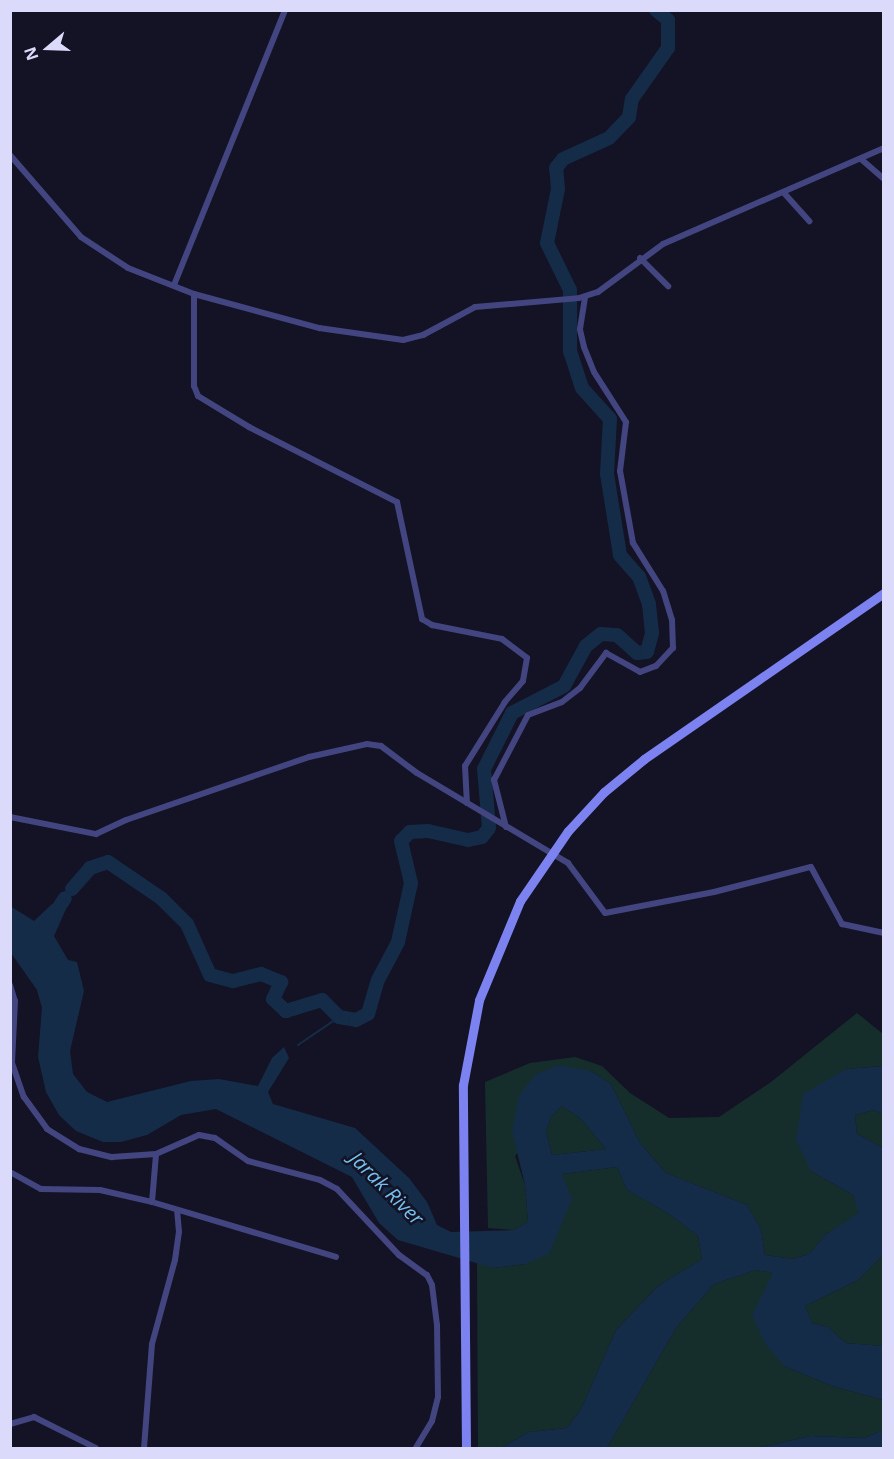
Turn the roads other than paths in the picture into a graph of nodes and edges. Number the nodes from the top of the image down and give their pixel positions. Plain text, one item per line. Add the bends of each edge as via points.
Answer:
1 (285, 10) edge
2 (884, 148) edge
3 (10, 155) edge
4 (861, 159) junction
5 (884, 179) edge
6 (784, 192) junction
7 (809, 221) dead end
8 (640, 258) junction
9 (174, 285) junction
10 (668, 286) dead end
11 (194, 294) junction
12 (582, 298) junction
13 (884, 593) edge
14 (467, 804) junction
15 (10, 818) edge
16 (506, 827) junction
17 (552, 853) junction
18 (884, 933) edge
19 (10, 985) edge
20 (156, 1154) junction
21 (10, 1172) edge
22 (152, 1202) junction
23 (177, 1209) junction
24 (336, 1257) dead end
25 (10, 1424) edge
26 (96, 1449) edge
27 (144, 1449) edge
28 (416, 1449) edge
29 (466, 1449) edge

1 - 9 street
2 - 4 street
3 - 9 street via 81,237 128,268
4 - 5 street
4 - 6 street
6 - 7 street
6 - 8 street via 663,244
8 - 10 street
8 - 12 street via 616,280
9 - 11 street
11 - 12 street via 319,328 404,340 423,335 475,307
11 - 14 street via 194,386 198,396 249,427 397,502 422,619 432,625 502,639 527,658 523,681 465,765
12 - 16 street via 580,329 584,347 594,372 626,422 620,471 633,543 663,591 672,620 673,648 656,666 640,672 606,653 580,688 562,702 528,715 494,780
13 - 17 street via 644,759 604,792
14 - 15 street via 381,746 368,744 285,765 96,834
14 - 16 street
16 - 17 street
17 - 18 street via 568,863 599,909 614,914 811,867 842,924
17 - 29 street via 520,901 479,1000 462,1093
19 - 20 street via 15,1015 12,1063 24,1097 47,1130 95,1155
20 - 22 street
20 - 28 street via 199,1135 215,1138 262,1167 321,1180 337,1189 399,1255 427,1275 437,1325 438,1396 432,1421
21 - 22 street via 50,1191 100,1190
22 - 23 street
23 - 24 street
23 - 27 street via 175,1260 152,1344
25 - 26 street via 34,1417

